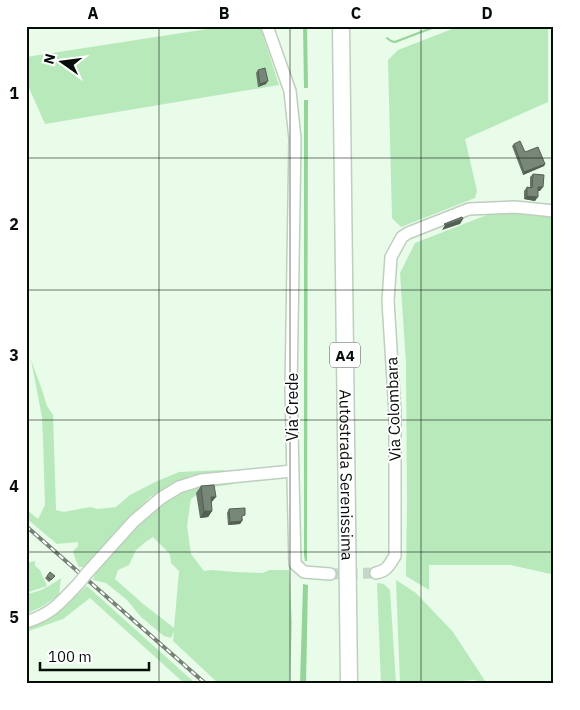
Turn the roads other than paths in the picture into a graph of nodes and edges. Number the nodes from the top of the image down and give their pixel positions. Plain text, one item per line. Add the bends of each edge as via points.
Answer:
1 (267, 26) edge
2 (341, 26) edge
3 (352, 26) edge
4 (554, 211) edge
5 (292, 472) junction
6 (376, 573) tunnel mouth
7 (330, 574) tunnel mouth
8 (26, 622) edge
9 (349, 684) edge
10 (360, 684) edge

1 - 5 street, Via Crede via 290,91 295,139
2 - 9 highway, Autostrada Serenissima / A4
3 - 10 highway, Autostrada Serenissima / A4
4 - 6 street, Via Colombara via 515,206 470,209 408,233 402,237 391,257 388,301 395,413 396,537 395,556 388,568
5 - 7 street via 295,564 304,572
5 - 8 street, bridge via 201,480 179,487 134,521 55,608

